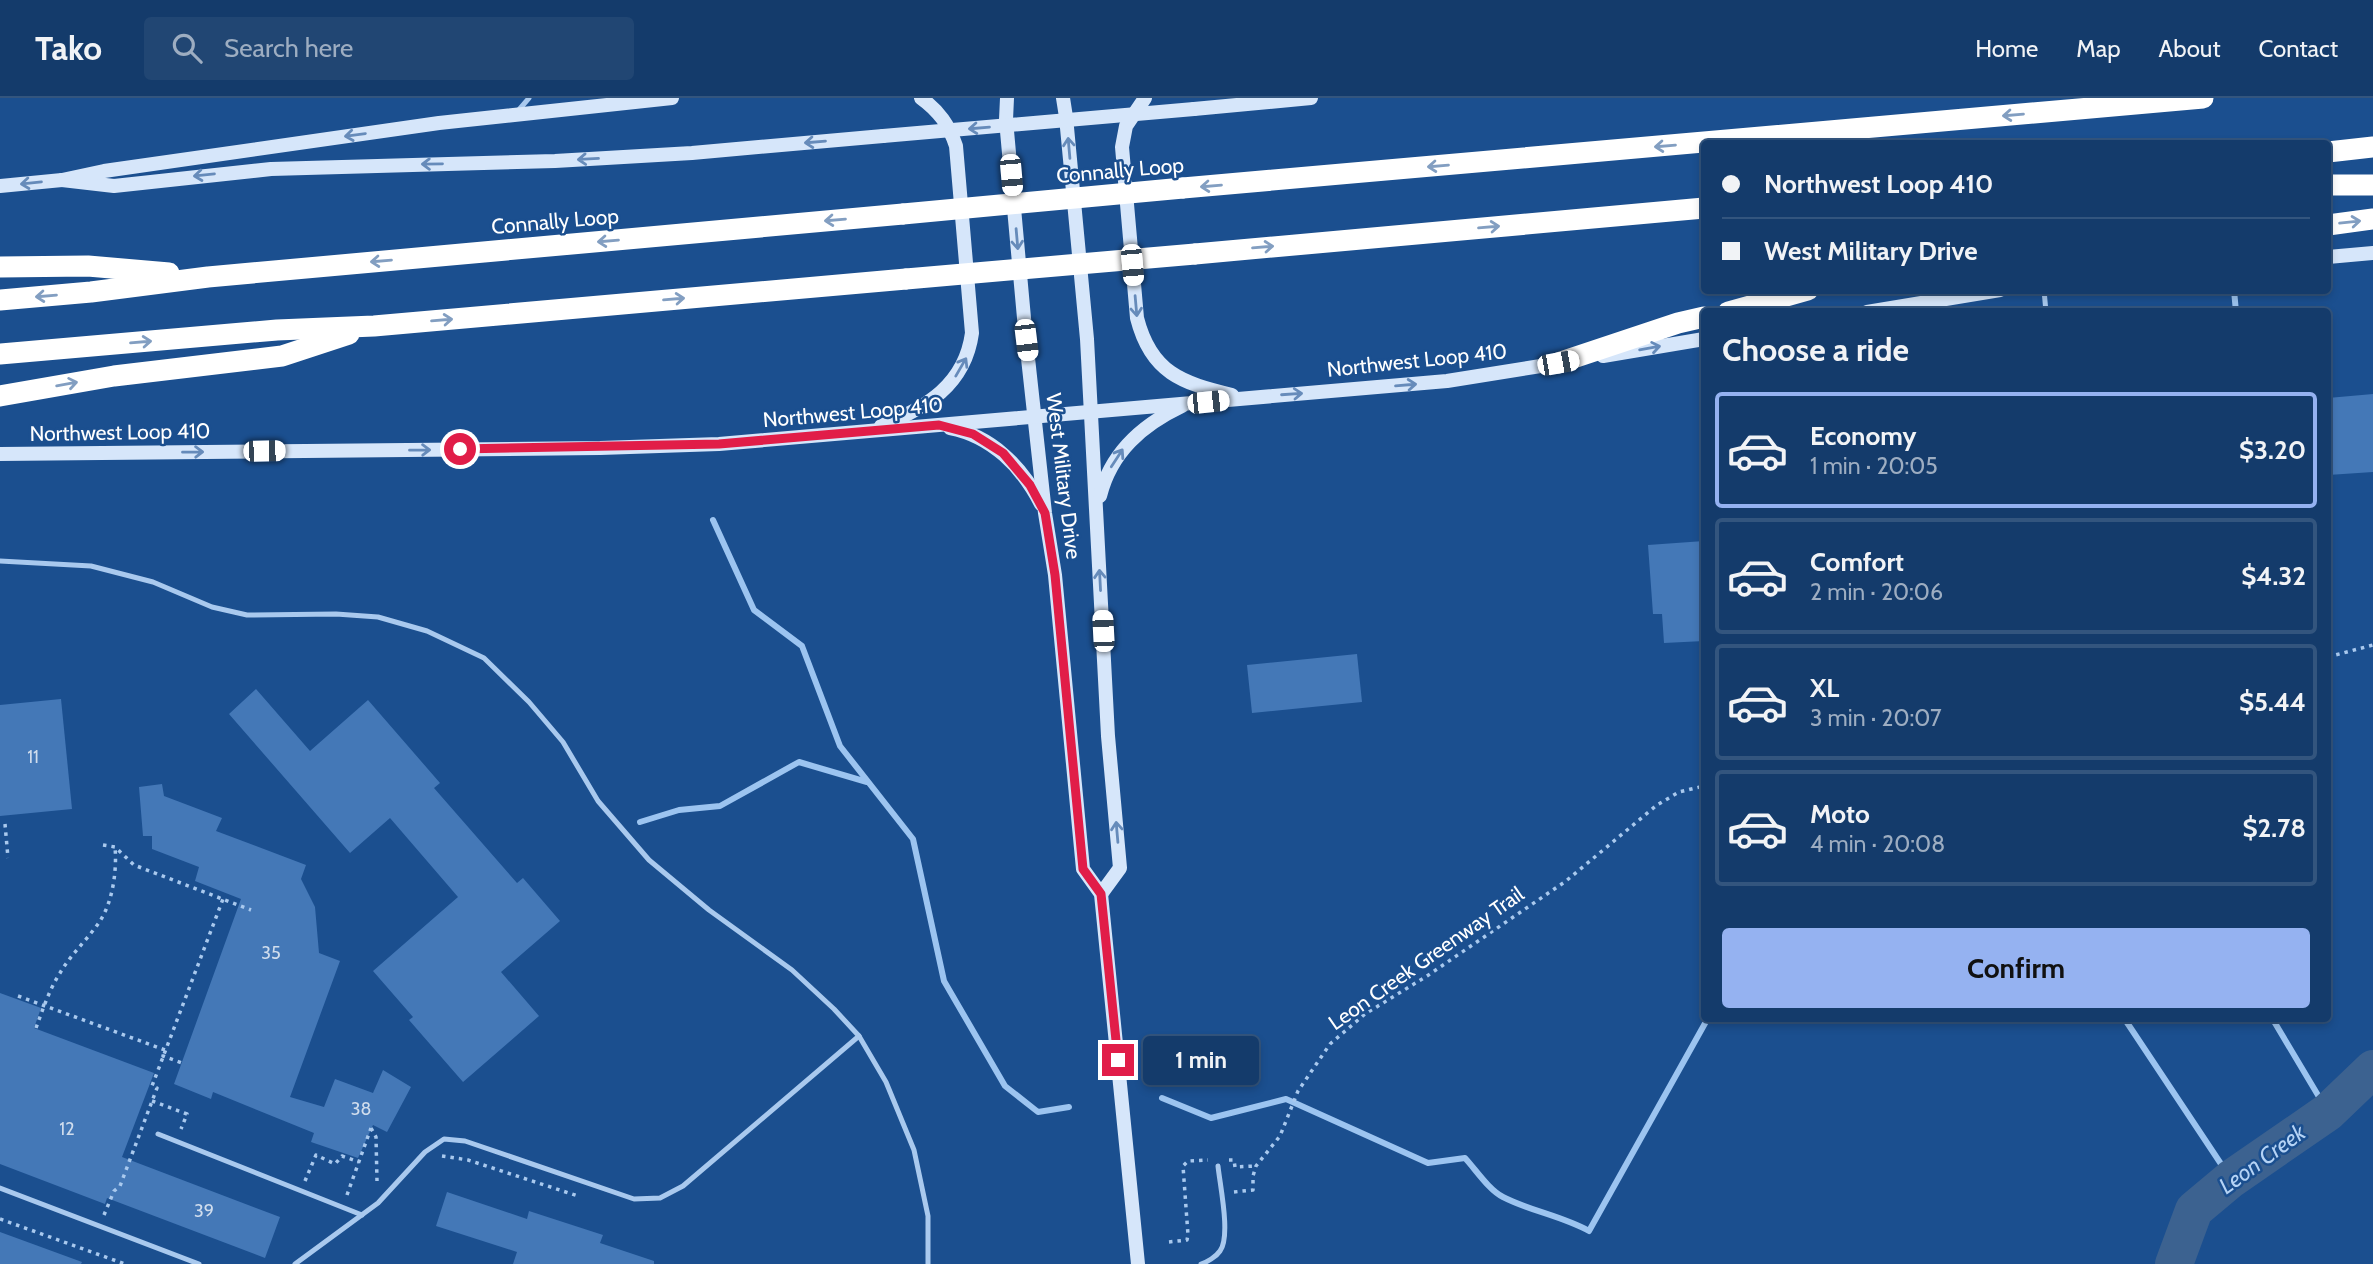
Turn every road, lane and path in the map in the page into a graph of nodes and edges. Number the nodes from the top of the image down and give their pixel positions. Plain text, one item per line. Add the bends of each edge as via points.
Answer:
1 (529, 98) edge
2 (673, 98) edge
3 (921, 98) edge
4 (1007, 98) edge
5 (1063, 98) edge
6 (1145, 98) edge
7 (1311, 98) edge
8 (2083, 98) edge
9 (2203, 98) edge
10 (592, 101) edge
11 (2051, 111) junction
12 (515, 114) junction
13 (1724, 140) edge
14 (1701, 142) edge
15 (2373, 148) edge
16 (2331, 152) edge
17 (62, 180) junction
18 (2331, 184) edge
19 (0, 186) edge
20 (2373, 186) edge
21 (1701, 208) edge
22 (2373, 219) edge
23 (2331, 225) edge
24 (2373, 253) edge
25 (2331, 257) edge
26 (0, 267) edge
27 (208, 277) junction
28 (1793, 294) edge
29 (1976, 294) edge
30 (0, 300) edge
31 (1742, 308) edge
32 (1891, 308) edge
33 (1701, 318) edge
34 (374, 326) junction
35 (1701, 339) edge
36 (0, 354) edge
37 (1558, 363) junction
38 (0, 396) edge
39 (1246, 398) junction
40 (1188, 404) junction
41 (1091, 411) junction
42 (1035, 416) junction
43 (939, 425) junction
44 (867, 432) junction
45 (0, 454) edge
46 (1045, 513) junction
47 (1098, 522) junction
48 (0, 561) edge
49 (2373, 645) edge
50 (2331, 657) edge
51 (1701, 787) edge
52 (5, 824) dead end
53 (103, 845) dead end
54 (115, 847) junction
55 (8, 858) dead end
56 (1101, 894) junction
57 (223, 899) junction
58 (251, 910) dead end
59 (18, 996) dead end
60 (44, 1006) junction
61 (36, 1028) dead end
62 (859, 1036) junction
63 (163, 1056) junction
64 (182, 1063) dead end
65 (152, 1101) junction
66 (158, 1134) dead end
67 (176, 1142) junction
68 (432, 1160) dead end
69 (1211, 1160) dead end
70 (1223, 1160) dead end
71 (359, 1162) junction
72 (1218, 1166) dead end
73 (1256, 1166) junction
74 (377, 1181) dead end
75 (0, 1188) edge
76 (301, 1191) junction
77 (1221, 1193) junction
78 (578, 1196) dead end
79 (342, 1208) junction
80 (362, 1215) junction
81 (0, 1219) edge
82 (99, 1226) junction
83 (1169, 1242) dead end
84 (125, 1264) edge
85 (198, 1264) edge
86 (295, 1264) edge
87 (928, 1264) edge
88 (1138, 1264) edge
89 (1201, 1264) edge

1 - 12 lane
2 - 10 main road
44 -> 3 main road via 942,392 962,367 971,345 956,146 946,122
4 -> 42 main road, West Military Drive
41 -> 5 main road, West Military Drive
6 -> 39 main road via 1131,117 1122,147 1141,333 1154,357 1176,377
7 -> 17 main road, bridge via 692,153 271,169 114,186
8 - 11 highway
9 - 11 highway, Connally Loop
10 - 12 main road
11 -> 13 highway, Connally Loop, bridge
12 -> 17 main road
14 -> 27 highway, Connally Loop, bridge
15 - 16 highway
17 -> 19 main road
18 - 20 highway
34 -> 21 highway, bridge
23 -> 22 highway
24 - 25 main road
26 - 27 highway via 88,266
27 -> 30 highway, Connally Loop
28 - 31 highway
29 - 32 main road
33 - 37 highway
36 -> 34 highway
38 -> 34 highway via 282,356
37 -> 35 main road, Northwest Loop 410
39 -> 37 main road, Northwest Loop 410 via 1447,381
39 - 40 main road, Northwest Loop 410
40 - 41 main road, Northwest Loop 410
47 -> 40 main road via 1103,485 1121,450 1141,430
41 - 42 main road, Northwest Loop 410
41 - 47 main road, West Military Drive
42 - 43 main road, Northwest Loop 410
42 - 46 main road, West Military Drive
43 - 44 main road, Northwest Loop 410
43 - 46 main road via 973,434 1003,453 1030,485
45 -> 44 main road, Northwest Loop 410 via 628,447
46 - 56 main road, West Military Drive via 1083,869
56 -> 47 main road, West Military Drive via 1120,868 1108,736
48 - 62 lane via 91,566 247,615 378,617 427,631 484,658 563,742 598,801 649,860 792,971
49 - 50 path
51 - 73 path, Leon Creek Greenway Trail via 1679,792 1657,805 1566,881 1365,1014 1330,1044 1298,1091 1280,1136
52 - 55 path
53 - 54 path
54 - 57 path via 134,864
54 - 60 path via 108,904 58,975
56 - 88 main road, West Military Drive
57 - 58 path
57 - 63 path
59 - 60 path
60 - 61 path
60 - 63 path via 165,1050
62 - 80 lane via 682,1186 660,1198 634,1199 465,1141 444,1139
62 - 87 lane via 886,1082 914,1150 928,1216
63 - 64 path
63 - 65 path via 152,1086 157,1088
65 - 67 path via 187,1114
65 - 82 path via 120,1186
66 - 67 lane
67 - 76 lane
68 - 78 path via 443,1156 468,1160
69 - 83 path via 1188,1161 1183,1166 1188,1235 1187,1240
70 - 73 path via 1234,1160 1236,1167
71 - 74 path via 371,1128 376,1137
71 - 76 path via 342,1156 335,1164 316,1156
71 - 79 path
72 - 77 lane
73 - 77 path, Leon Creek Greenway Trail via 1253,1190
75 - 82 lane
76 - 79 lane
77 - 89 lane via 1225,1233 1221,1250
79 - 80 lane
80 - 86 lane
81 - 84 path
82 - 85 lane

